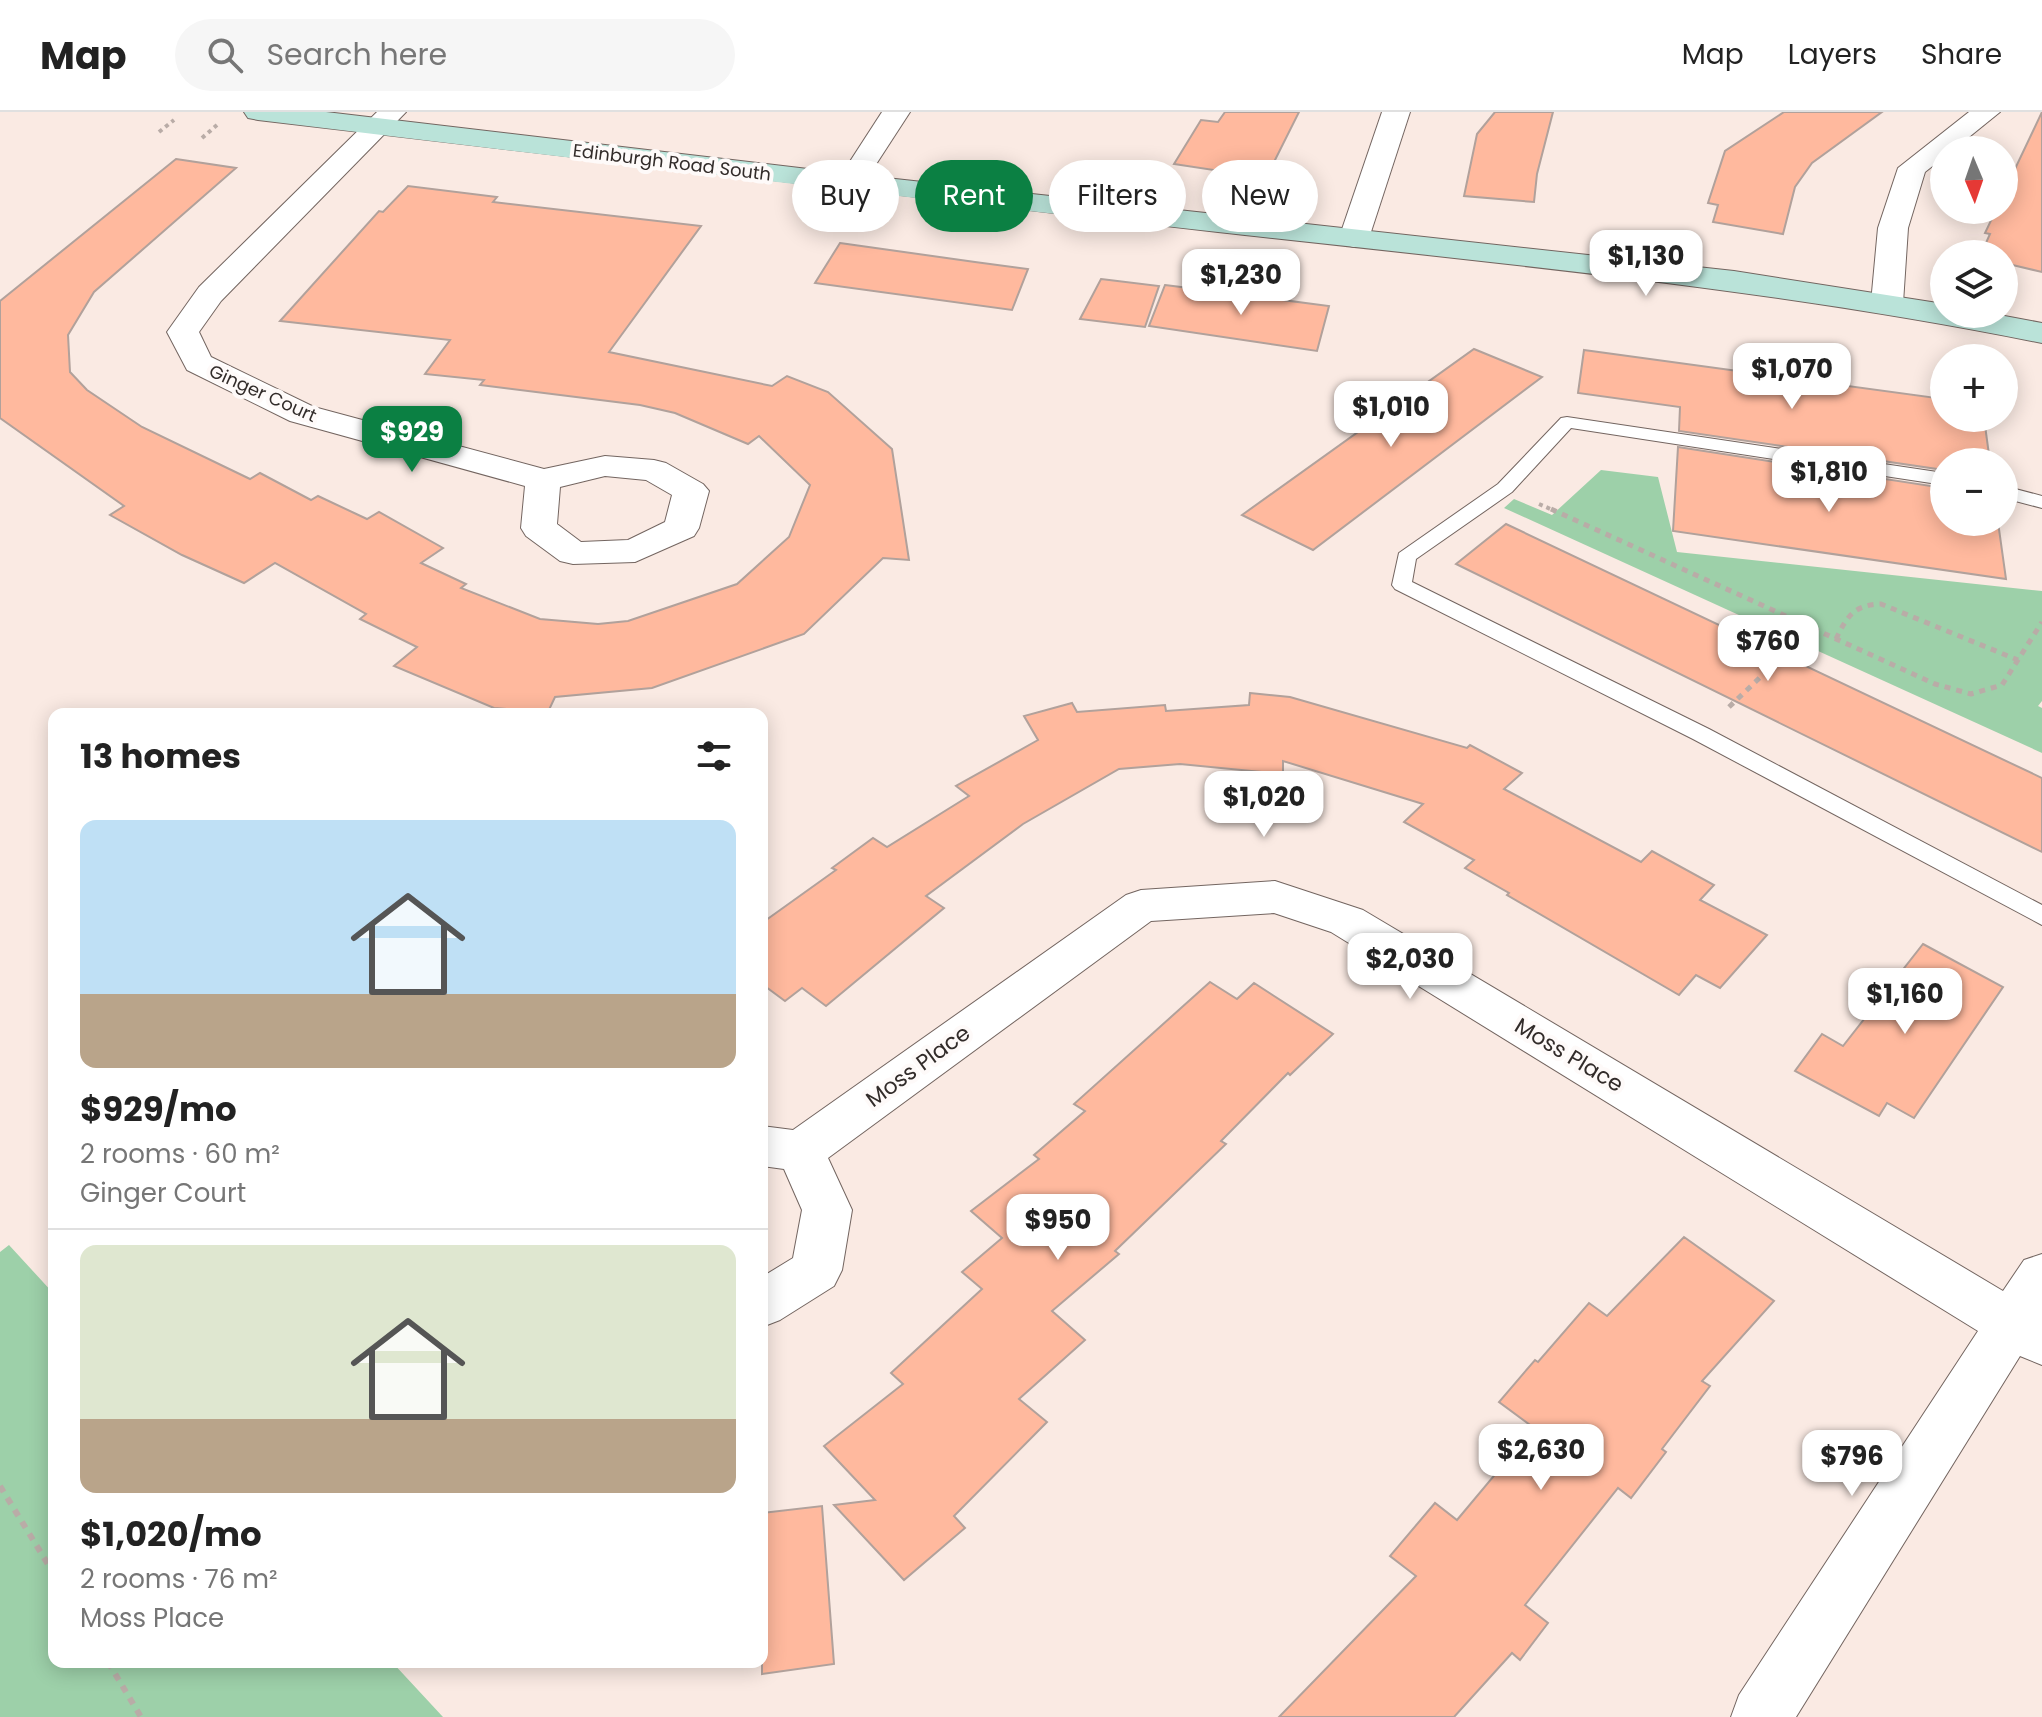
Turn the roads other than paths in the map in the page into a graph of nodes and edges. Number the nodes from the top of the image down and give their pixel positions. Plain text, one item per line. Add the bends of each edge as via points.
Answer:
1 (258, 112) edge
2 (896, 112) edge
3 (1396, 112) edge
4 (1986, 112) edge
5 (384, 119) edge
6 (865, 160) edge
7 (792, 175) edge
8 (899, 188) edge
9 (1354, 238) junction
10 (1887, 303) junction
11 (1930, 311) edge
12 (2017, 328) edge
13 (2042, 333) edge
14 (1930, 477) edge
15 (543, 480) dead end
16 (2018, 496) edge
17 (2042, 502) edge
18 (2042, 916) edge
19 (782, 1148) edge
20 (2042, 1276) edge
21 (768, 1300) edge
22 (2027, 1332) edge
23 (1761, 1717) edge

1 - 5 main road, Edinburgh Road South
2 - 6 street
3 - 9 street
4 - 10 street via 1912,168 1893,228
5 - 7 main road, Edinburgh Road South
5 - 15 street, Ginger Court via 210,294 183,332 198,363 302,414
8 - 9 main road, Edinburgh Road South
9 - 10 main road, Edinburgh Road South via 1734,280
10 - 11 main road, Edinburgh Road South
12 - 13 main road, Edinburgh Road South
14 - 18 lane via 1567,422 1505,488 1406,557 1402,585 1701,734
16 - 17 lane
19 - 21 street, Moss Place via 827,1210 816,1270
19 - 22 street, Moss Place via 1141,906 1275,897 1347,921
20 - 22 street
22 - 23 street

